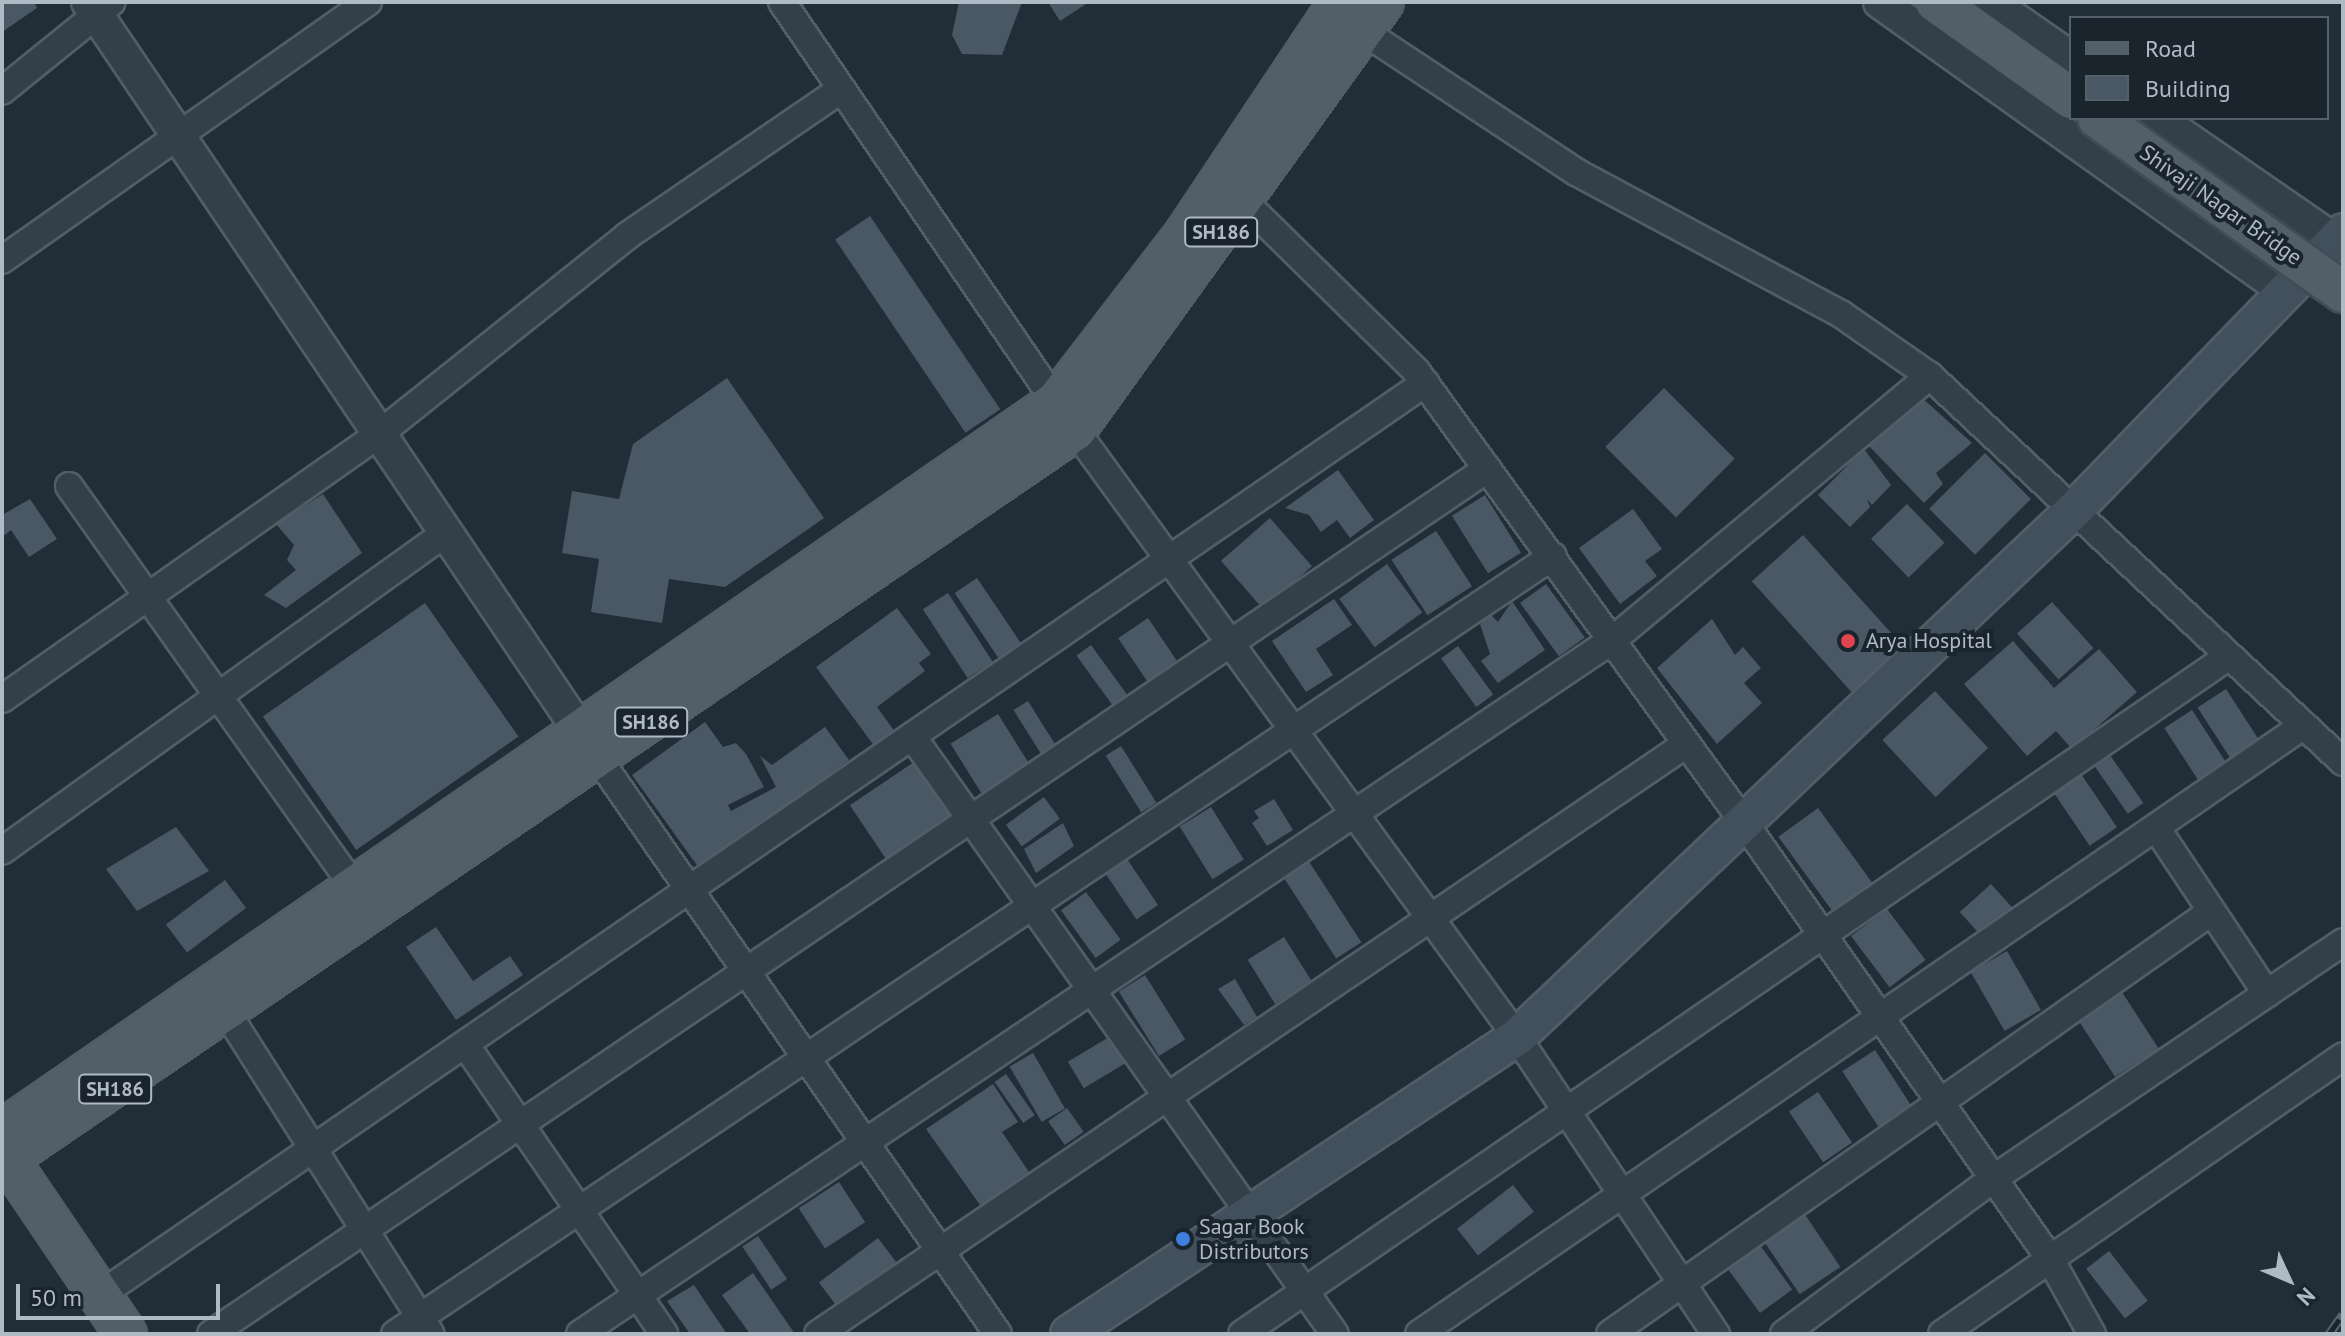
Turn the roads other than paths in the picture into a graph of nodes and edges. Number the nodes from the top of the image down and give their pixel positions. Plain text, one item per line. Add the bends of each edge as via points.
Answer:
1 (368, 2) edge
2 (782, 2) edge
3 (1880, 2) edge
4 (1936, 2) edge
5 (1990, 2) edge
6 (98, 6) edge
7 (1362, 12) edge
8 (2069, 57) edge
9 (842, 89) junction
10 (2, 91) edge
11 (2069, 97) edge
12 (2101, 120) edge
13 (2160, 120) edge
14 (180, 140) junction
15 (1233, 190) junction
16 (2339, 236) edge
17 (2, 260) edge
18 (2286, 292) junction
19 (2343, 292) edge
20 (1930, 376) junction
21 (1425, 383) junction
22 (1065, 416) junction
23 (378, 435) junction
24 (1487, 469) junction
25 (69, 486) dead end
26 (2076, 508) junction
27 (444, 534) junction
28 (1553, 556) junction
29 (1171, 558) junction
30 (145, 597) junction
31 (1614, 639) junction
32 (1231, 642) junction
33 (2229, 656) junction
34 (2, 699) edge
35 (214, 699) junction
36 (2304, 725) junction
37 (1294, 730) junction
38 (912, 736) junction
39 (1685, 745) junction
40 (590, 746) junction
41 (2343, 762) edge
42 (1357, 816) junction
43 (971, 819) junction
44 (1745, 824) junction
45 (2157, 829) junction
46 (2, 851) edge
47 (354, 887) junction
48 (688, 891) junction
49 (1032, 906) junction
50 (2211, 912) junction
51 (1428, 913) junction
52 (1823, 939) junction
53 (2343, 942) edge
54 (745, 972) junction
55 (1090, 987) junction
56 (2267, 994) junction
57 (227, 1013) junction
58 (1876, 1017) junction
59 (1517, 1037) junction
60 (465, 1044) junction
61 (2343, 1056) edge
62 (805, 1058) junction
63 (1166, 1094) junction
64 (1936, 1103) junction
65 (1566, 1112) junction
66 (520, 1125) junction
67 (865, 1145) junction
68 (313, 1150) junction
69 (4, 1151) edge
70 (1990, 1181) junction
71 (1621, 1195) junction
72 (579, 1211) junction
73 (1250, 1214) junction
74 (364, 1230) junction
75 (939, 1250) junction
76 (2050, 1259) junction
77 (1683, 1287) junction
78 (1305, 1291) junction
79 (636, 1294) junction
80 (100, 1295) junction
81 (426, 1326) edge
82 (126, 1334) edge
83 (211, 1334) edge
84 (395, 1334) edge
85 (580, 1334) edge
86 (664, 1334) edge
87 (818, 1334) edge
88 (998, 1334) edge
89 (1069, 1334) edge
90 (1242, 1334) edge
91 (1335, 1334) edge
92 (1419, 1334) edge
93 (1610, 1334) edge
94 (1716, 1334) edge
95 (1784, 1334) edge
96 (1942, 1334) edge
97 (2092, 1334) edge

1 - 14 street
2 - 9 street
3 - 18 street
4 - 11 main road
5 - 8 street
6 - 10 street
6 - 14 street
7 - 15 main road, SH186
7 - 20 street via 1576,172 1841,314
9 - 22 street
9 - 23 street via 627,236
12 - 19 main road, Shivaji Nagar Bridge, bridge
13 - 16 street
14 - 17 street
14 - 23 street
15 - 21 street
15 - 22 main road, SH186
16 - 18 main road
18 - 26 main road
20 - 26 street
20 - 31 street
21 - 24 street
21 - 29 street
22 - 29 street
22 - 40 main road, SH186
23 - 27 street
23 - 30 street
24 - 28 street
24 - 32 street
25 - 30 street
26 - 33 street
26 - 44 main road
27 - 35 street
27 - 40 street
28 - 31 street
28 - 37 street
29 - 32 street
29 - 38 street
30 - 34 street
30 - 35 street
31 - 39 street
31 - 42 street
32 - 37 street
32 - 43 street
33 - 36 street
33 - 52 street
35 - 46 street
35 - 47 street
36 - 41 street
36 - 45 street
37 - 42 street
37 - 49 street
38 - 43 street
38 - 48 street
39 - 44 street
39 - 51 street
40 - 47 main road
40 - 48 street
40 - 57 main road, SH186
42 - 51 street
42 - 55 street
43 - 49 street
43 - 54 street
44 - 52 street
44 - 59 main road
45 - 50 street
45 - 58 street
47 - 69 main road
48 - 54 street
48 - 60 street
49 - 55 street
49 - 62 street
50 - 56 street
50 - 64 street
51 - 59 street
51 - 63 street
52 - 58 street
52 - 65 street
53 - 56 street
54 - 62 street
54 - 66 street
55 - 63 street
55 - 67 street
56 - 70 street
57 - 68 street
57 - 69 main road, SH186
58 - 64 street
58 - 71 street
59 - 65 street
59 - 73 main road
60 - 66 street
60 - 68 street
61 - 76 street
62 - 67 street
62 - 72 street
63 - 73 street
63 - 75 street
64 - 70 street
64 - 77 street
65 - 71 street
65 - 78 street
66 - 72 street
66 - 74 street
67 - 75 street
67 - 79 street
68 - 74 street
68 - 80 street
69 - 80 main road
70 - 76 street
70 - 95 street
71 - 77 street
71 - 92 street
72 - 79 street
72 - 81 street
73 - 78 street
73 - 89 main road
74 - 81 street
74 - 83 street
75 - 87 street
75 - 88 street
76 - 96 street
76 - 97 street
77 - 93 street
77 - 94 street
78 - 90 street
78 - 91 street
79 - 85 street
79 - 86 street
80 - 82 main road
81 - 84 street

